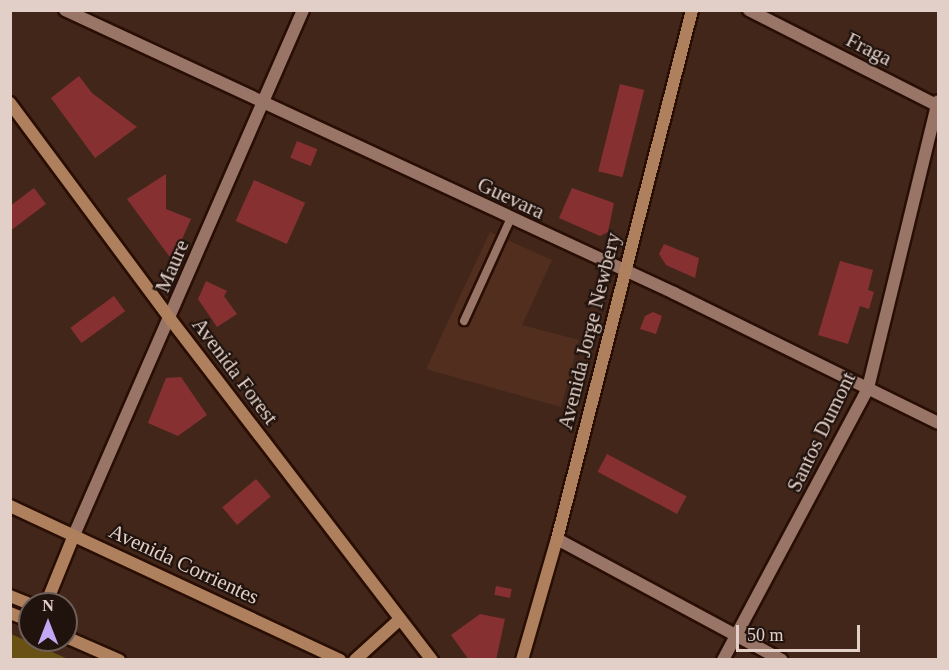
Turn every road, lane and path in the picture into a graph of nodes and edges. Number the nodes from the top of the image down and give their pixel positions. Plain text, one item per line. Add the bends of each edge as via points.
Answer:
1 (65, 10) edge
2 (303, 10) edge
3 (692, 10) edge
4 (749, 10) edge
5 (262, 100) junction
6 (10, 103) edge
7 (938, 104) edge
8 (510, 220) junction
9 (624, 271) junction
10 (171, 320) junction
11 (464, 321) dead end
12 (868, 388) junction
13 (939, 423) edge
14 (10, 506) edge
15 (74, 535) junction
16 (557, 539) junction
17 (51, 592) edge
18 (400, 619) junction
19 (737, 635) junction
20 (78, 642) edge
21 (119, 660) edge
22 (340, 660) edge
23 (355, 660) edge
24 (432, 660) edge
25 (522, 660) edge
26 (723, 660) edge
27 (782, 660) edge

1 - 5 street, Guevara
2 - 5 street, Maure
3 - 9 main road, Avenida Jorge Newbery
4 - 7 street, Fraga
5 - 8 street, Guevara
5 - 10 street, Maure
6 - 10 main road, Avenida Forest
7 - 12 street, Santos Dumont
8 - 9 street, Guevara
8 - 11 lane
9 - 12 street, Guevara
9 - 16 main road, Avenida Jorge Newbery
10 - 15 street, Maure
10 - 18 main road, Avenida Forest
12 - 13 street, Guevara
12 - 19 street, Santos Dumont
14 - 15 main road, Avenida Corrientes
15 - 17 main road
15 - 22 main road, Avenida Corrientes
16 - 19 street
16 - 25 main road, Avenida Jorge Newbery
18 - 23 main road
18 - 24 main road, Avenida Forest
19 - 26 street, Santos Dumont
19 - 27 street
20 - 21 main road

